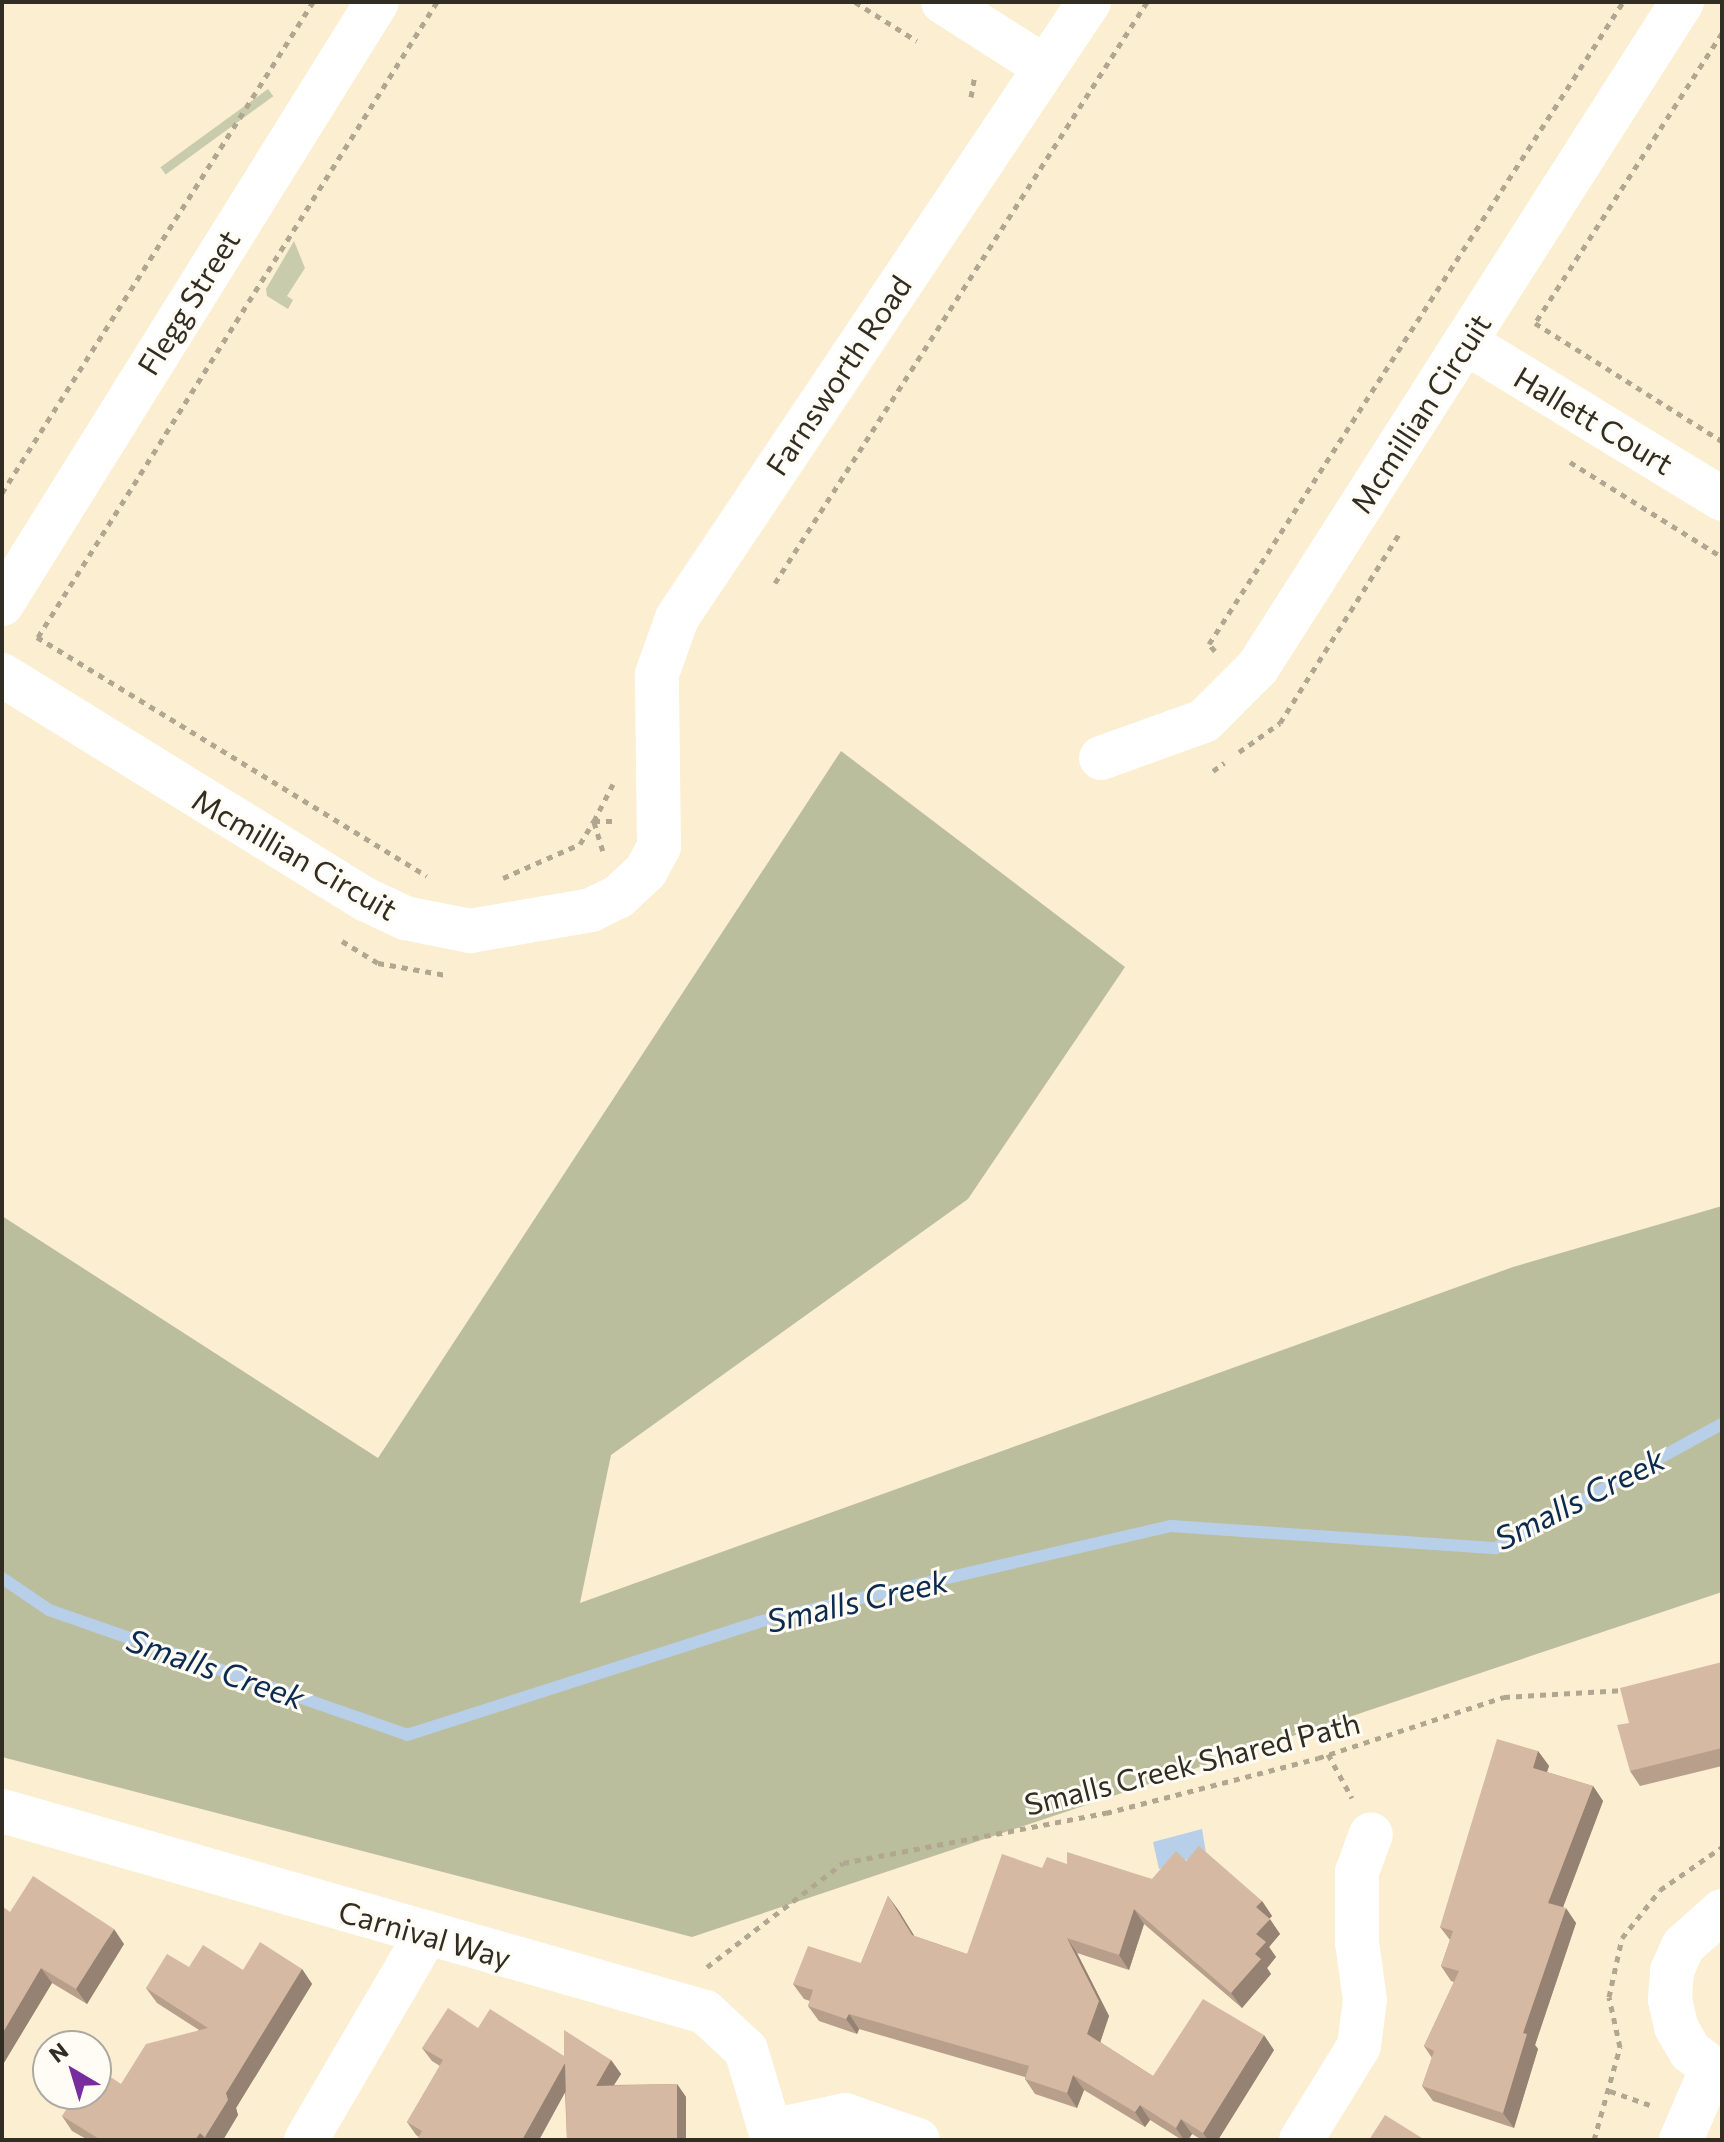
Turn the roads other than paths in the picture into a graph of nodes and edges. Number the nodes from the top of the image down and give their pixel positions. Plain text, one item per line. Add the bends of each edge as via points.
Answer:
1 (377, 2) edge
2 (943, 2) edge
3 (1089, 2) edge
4 (1682, 2) edge
5 (1043, 66) junction
6 (1465, 342) junction
7 (1722, 499) edge
8 (14, 617) edge
9 (2, 675) edge
10 (1101, 758) dead end
11 (660, 772) joint
12 (2, 1811) edge
13 (1371, 1834) dead end
14 (1722, 1911) edge
15 (426, 1935) junction
16 (1716, 2073) edge
17 (772, 2136) edge
18 (306, 2140) edge
19 (918, 2140) edge
20 (1301, 2140) edge
21 (1681, 2140) edge

1 - 8 street, Flegg Street
2 - 5 street
3 - 5 street, Farnsworth Road
4 - 6 street, Mcmillian Circuit
5 - 11 street, Farnsworth Road via 677,618 657,674
6 - 7 street, Hallett Court
6 - 10 street, Mcmillian Circuit via 1258,667 1204,721
9 - 11 street, Mcmillian Circuit via 365,899 431,926 470,931 591,910 618,897 646,871 659,847
12 - 15 street, Carnival Way
13 - 20 street via 1357,1872 1357,1942 1365,2000 1359,2046
14 - 16 street via 1683,1946 1672,1971 1670,2000 1676,2027 1690,2051
15 - 17 street, Carnival Way via 705,2012 746,2050
15 - 18 street
16 - 21 street
17 - 19 street via 845,2115

